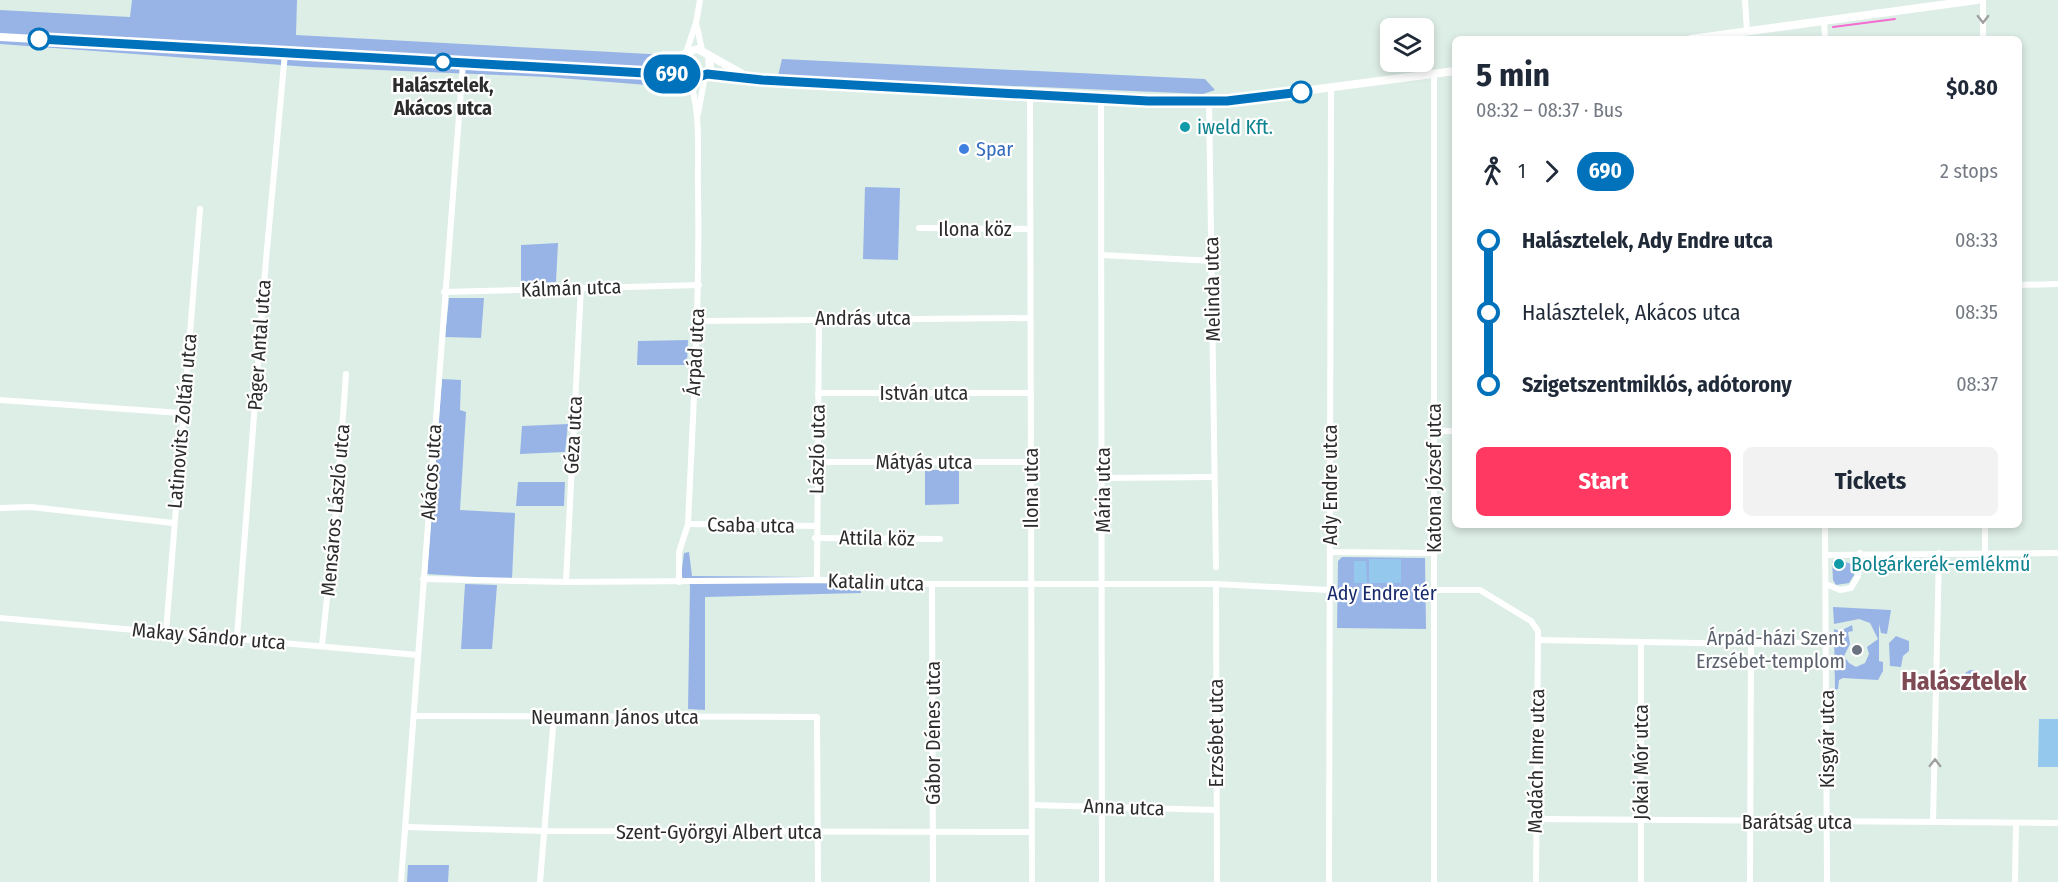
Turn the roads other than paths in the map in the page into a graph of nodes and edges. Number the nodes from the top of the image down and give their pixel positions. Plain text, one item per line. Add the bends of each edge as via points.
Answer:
1 (700, 0) edge
2 (1745, 0) edge
3 (1977, 0) edge
4 (1983, 0) edge
5 (1824, 21) junction
6 (696, 23) junction
7 (1747, 32) junction
8 (1715, 36) edge
9 (1825, 36) edge
10 (1983, 36) edge
11 (0, 37) edge
12 (285, 53) junction
13 (706, 53) junction
14 (684, 55) junction
15 (464, 63) junction
16 (1452, 71) edge
17 (642, 73) junction
18 (1434, 74) junction
19 (686, 75) junction
20 (706, 75) junction
21 (752, 79) junction
22 (1331, 88) junction
23 (1030, 94) junction
24 (1101, 99) junction
25 (1209, 101) junction
26 (697, 121) junction
27 (200, 209) dead end
28 (919, 228) dead end
29 (1030, 229) junction
30 (1102, 255) junction
31 (1212, 261) junction
32 (699, 285) junction
33 (2022, 285) edge
34 (2058, 285) edge
35 (581, 287) junction
36 (444, 292) junction
37 (1030, 318) junction
38 (819, 319) junction
39 (697, 321) junction
40 (346, 374) dead end
41 (818, 393) junction
42 (1031, 393) junction
43 (0, 400) edge
44 (181, 413) junction
45 (1452, 431) edge
46 (1434, 432) junction
47 (818, 462) junction
48 (1031, 462) junction
49 (1214, 477) junction
50 (1103, 478) junction
51 (0, 508) edge
52 (173, 523) junction
53 (688, 524) junction
54 (815, 526) junction
55 (1825, 528) edge
56 (1985, 528) edge
57 (815, 537) junction
58 (940, 539) dead end
59 (1330, 552) junction
60 (1434, 553) junction
61 (1860, 553) junction
62 (1939, 553) junction
63 (1985, 553) junction
64 (2058, 553) edge
65 (1824, 555) junction
66 (1216, 567) dead end
67 (423, 579) junction
68 (817, 580) junction
69 (566, 582) junction
70 (679, 582) junction
71 (932, 584) junction
72 (1032, 584) junction
73 (1103, 584) junction
74 (1216, 584) junction
75 (1826, 584) junction
76 (1329, 590) junction
77 (1434, 590) junction
78 (0, 618) edge
79 (166, 632) junction
80 (237, 638) junction
81 (1538, 640) junction
82 (1641, 642) junction
83 (1826, 642) junction
84 (1751, 644) junction
85 (322, 645) junction
86 (418, 655) junction
87 (414, 716) junction
88 (554, 716) junction
89 (1032, 806) junction
90 (1102, 806) junction
91 (1216, 810) junction
92 (1536, 819) junction
93 (1641, 820) junction
94 (1750, 822) junction
95 (1934, 822) junction
96 (2016, 822) junction
97 (1827, 823) junction
98 (2058, 823) edge
99 (406, 826) junction
100 (545, 831) junction
101 (818, 832) junction
102 (934, 832) junction
103 (1032, 832) junction
104 (401, 882) edge
105 (540, 882) edge
106 (818, 882) edge
107 (933, 882) edge
108 (1032, 882) edge
109 (1102, 882) edge
110 (1217, 882) edge
111 (1329, 882) edge
112 (1434, 882) edge
113 (1536, 882) edge
114 (1641, 882) edge
115 (1750, 882) edge
116 (1827, 882) edge
117 (2015, 882) edge

1 - 6 street
2 - 7 street
3 - 5 main road
4 -> 10 street
5 - 7 main road
5 - 9 street
6 - 13 street
6 - 14 street
7 - 8 main road
11 - 12 main road
12 - 15 main road
12 - 80 street, Páger Antal utca
13 - 14 main road via 694,49
13 - 20 main road via 711,62
13 - 21 main road
14 - 17 main road
14 - 19 main road
15 - 17 main road
15 - 36 street, Akácos utca
16 - 18 main road
17 - 19 main road
18 - 22 main road
18 - 46 street, Katona József utca
19 - 20 main road via 693,79
19 - 26 street, Árpád utca via 692,87
20 - 21 main road
20 - 26 street, Árpád utca
21 - 23 main road
22 - 25 main road
22 - 59 street, Ady Endre utca
23 - 24 main road
23 - 29 street, Ilona utca
24 - 25 main road
24 - 30 street, Mária utca
25 - 31 street, Melinda utca
26 - 32 street, Árpád utca
27 - 44 street, Latinovits Zoltán utca
28 - 29 street, Ilona köz
29 - 37 street, Ilona utca
30 - 31 street
30 - 50 street, Mária utca
31 - 49 street, Melinda utca
32 - 35 street, Kálmán utca
32 - 39 street, Árpád utca
33 - 34 street
35 - 36 street, Kálmán utca
35 - 69 street, Géza utca
36 - 67 street, Akácos utca
37 - 38 street, András utca
37 - 42 street, Ilona utca
38 - 39 street, András utca
38 - 41 street, László utca
39 - 53 street, Árpád utca
40 - 85 street, Mensáros László utca
41 - 42 street, István utca
41 - 47 street, László utca
42 - 48 street, Ilona utca
43 - 44 street
44 - 52 street, Latinovits Zoltán utca
45 - 46 street
46 - 60 street, Katona József utca
47 - 48 street, Mátyás utca
47 - 54 street, László utca
48 - 72 street, Ilona utca
49 - 50 street
49 - 66 street, Melinda utca
50 - 73 street, Mária utca
51 - 52 street via 31,507
52 - 79 street, Latinovits Zoltán utca
53 - 54 street, Csaba utca
53 - 70 street, Árpád utca via 680,552
54 - 57 street, László utca
55 - 65 street, Kisgyár utca
56 - 63 street
57 - 58 street, Attila köz
57 - 68 street, László utca
59 - 60 street
59 - 76 street, Ady Endre utca
60 - 77 street, Katona József utca
61 - 62 street
61 - 65 street
61 - 75 street via 1858,576 1851,588 1839,590
62 - 63 street
95 -> 62 street
63 - 64 street
65 - 75 street, Kisgyár utca
67 - 69 street, Katalin utca
67 - 86 street, Akácos utca
68 - 70 street, Katalin utca
68 - 71 street, Katalin utca
69 - 70 street, Katalin utca
71 - 72 street, Katalin utca
71 - 102 street, Gábor Dénes utca
72 - 73 street, Katalin utca
72 - 89 street, Ilona utca
73 - 74 street, Katalin utca
73 - 90 street, Mária utca
74 - 76 street, Katalin utca
74 - 91 street, Erzsébet utca
75 - 83 street, Kisgyár utca
76 - 111 street, Ady Endre utca
77 - 81 street via 1480,590 1531,621 1538,631
77 - 112 street, Katona József utca
78 - 79 street, Makay Sándor utca
79 - 80 street, Makay Sándor utca
80 - 85 street, Makay Sándor utca
81 - 82 street
81 - 92 street, Madách Imre utca
82 - 84 street
82 - 93 street, Jókai Mór utca
83 - 84 street
83 - 97 street, Kisgyár utca
84 - 94 street
85 - 86 street, Makay Sándor utca
86 - 87 street, Akácos utca
87 - 88 street, Neumann János utca
87 - 99 street, Akácos utca
88 - 100 street
88 - 101 street, Neumann János utca via 817,717
89 - 90 street, Anna utca
89 - 103 street, Ilona utca
90 - 91 street, Anna utca
90 - 109 street, Mária utca
91 - 110 street, Erzsébet utca
92 - 93 street, Barátság utca
92 - 113 street, Madách Imre utca
93 - 94 street, Barátság utca
93 - 114 street, Jókai Mór utca
94 - 97 street, Barátság utca
94 - 115 street
95 - 96 street, Barátság utca
95 - 97 street, Barátság utca
96 - 98 street, Barátság utca
96 - 117 street
97 - 116 street, Kisgyár utca
99 - 100 street, Szent-Györgyi Albert utca
99 - 104 street, Akácos utca
100 - 101 street, Szent-Györgyi Albert utca
100 - 105 street
101 - 102 street, Szent-Györgyi Albert utca
101 - 106 street
102 - 103 street, Szent-Györgyi Albert utca
102 - 107 street, Gábor Dénes utca
103 - 108 street, Ilona utca

